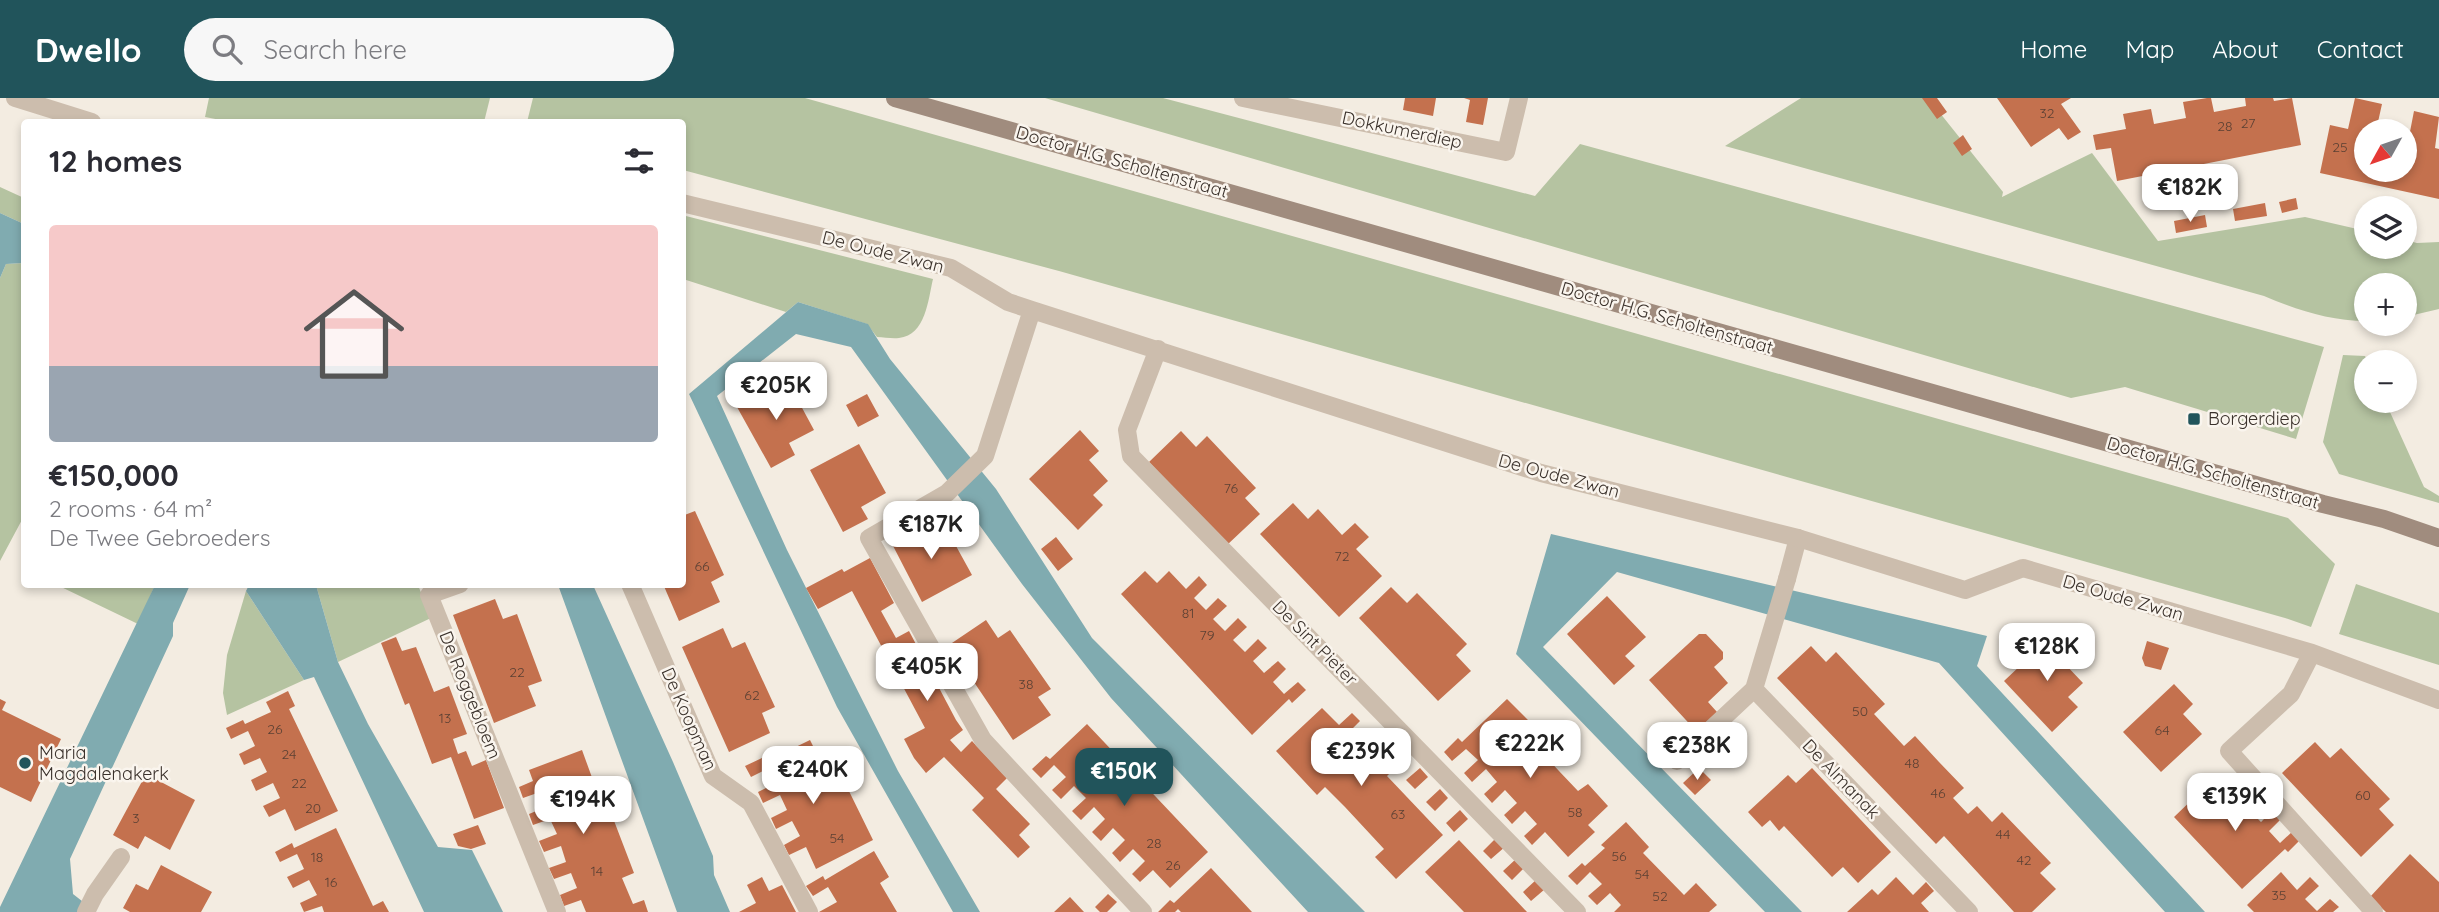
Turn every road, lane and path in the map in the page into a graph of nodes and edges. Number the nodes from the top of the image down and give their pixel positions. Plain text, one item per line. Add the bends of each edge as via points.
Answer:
1 (15, 98) edge
2 (895, 98) edge
3 (1243, 98) edge
4 (1519, 98) edge
5 (82, 119) edge
6 (686, 204) edge
7 (1032, 310) junction
8 (1158, 349) junction
9 (1798, 538) junction
10 (2439, 538) edge
11 (632, 588) edge
12 (427, 590) edge
13 (2312, 653) junction
14 (1754, 689) junction
15 (2439, 700) edge
16 (1676, 761) dead end
17 (121, 857) dead end
18 (86, 912) edge
19 (557, 912) edge
20 (809, 912) edge
21 (1143, 912) edge
22 (1577, 912) edge
23 (1969, 912) edge
24 (2374, 912) edge

1 - 5 street
2 - 10 main road, Doctor H.G. Scholtenstraat
3 - 4 street, Dokkumerdiep via 1506,152
6 - 7 street, De Oude Zwan via 951,268 1008,302
7 - 8 street, De Oude Zwan
7 - 21 street via 985,456 947,493 869,538 983,740
8 - 9 street, De Oude Zwan via 1541,473
8 - 22 street, De Sint Pieter via 1127,430 1131,456
9 - 13 street, De Oude Zwan via 1965,590 2023,568
9 - 14 street
11 - 20 street, De Koopman via 713,776 751,803
12 - 19 street, De Roggebloem
13 - 15 street, De Oude Zwan
13 - 24 street via 2291,694 2229,751
14 - 16 street
14 - 23 street, De Almanak
17 - 18 street

